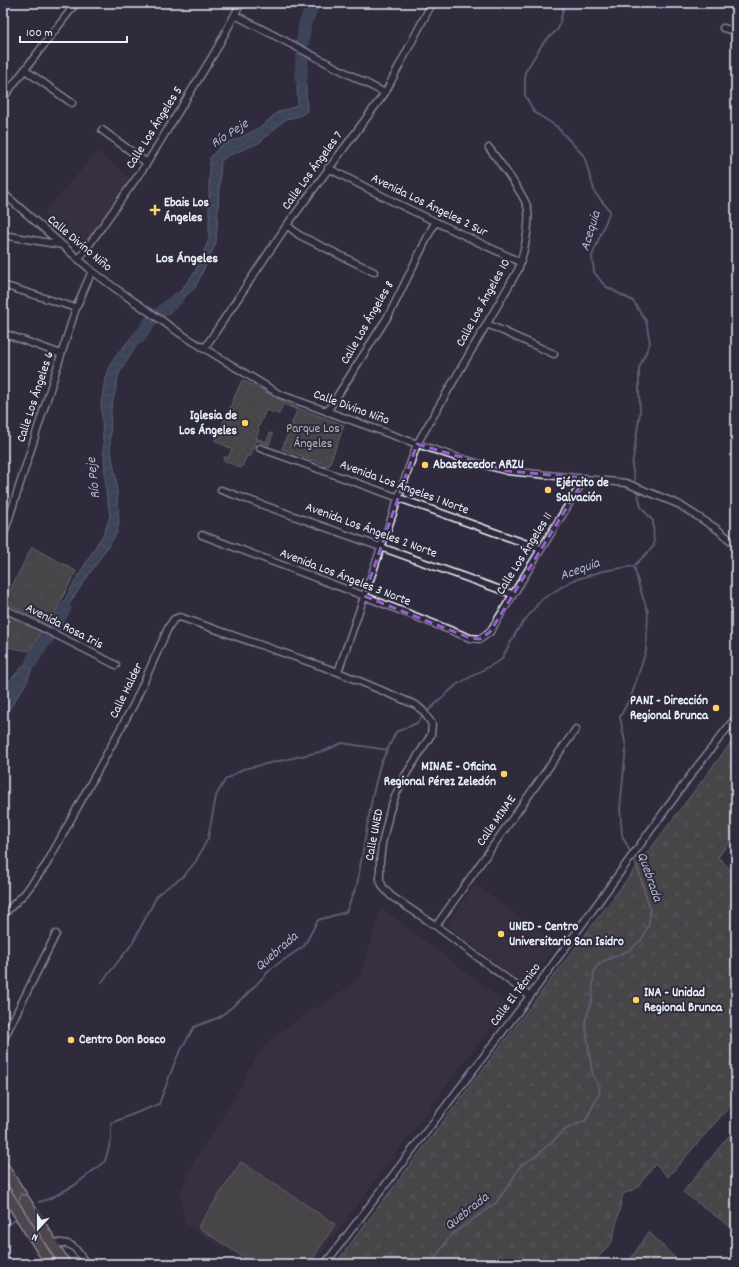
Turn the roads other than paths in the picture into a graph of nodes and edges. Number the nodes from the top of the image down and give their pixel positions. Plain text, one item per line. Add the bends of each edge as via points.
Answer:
1 (76, 3) edge
2 (242, 3) edge
3 (432, 3) edge
4 (235, 15) junction
5 (723, 28) dead end
6 (736, 31) edge
7 (25, 70) junction
8 (385, 93) junction
9 (3, 98) edge
10 (72, 104) dead end
11 (102, 130) dead end
12 (490, 148) dead end
13 (147, 163) junction
14 (328, 168) junction
15 (3, 193) edge
16 (434, 222) junction
17 (286, 225) junction
18 (3, 235) edge
19 (63, 245) junction
20 (79, 259) junction
21 (520, 262) junction
22 (92, 271) junction
23 (374, 272) dead end
24 (3, 285) edge
25 (76, 308) junction
26 (487, 324) junction
27 (3, 333) edge
28 (204, 349) junction
29 (61, 354) junction
30 (554, 354) dead end
31 (327, 412) junction
32 (417, 444) junction
33 (260, 448) dead end
34 (585, 478) junction
35 (221, 490) dead end
36 (399, 497) junction
37 (4, 534) edge
38 (202, 536) dead end
39 (736, 545) edge
40 (382, 547) junction
41 (540, 549) junction
42 (512, 594) junction
43 (364, 596) junction
44 (3, 608) edge
45 (480, 639) joint
46 (116, 665) dead end
47 (338, 672) junction
48 (736, 717) edge
49 (576, 729) dead end
50 (3, 916) edge
51 (436, 926) junction
52 (56, 934) dead end
53 (530, 996) junction
54 (3, 1040) edge
55 (3, 1167) edge
56 (4, 1190) edge
57 (52, 1243) junction
58 (51, 1264) edge
59 (65, 1264) edge
60 (86, 1264) edge
61 (325, 1264) edge

1 - 7 street
2 - 4 street, Calle Los Ángeles 5
3 - 8 street, Calle Los Ángeles 7
4 - 8 street
4 - 13 street, Calle Los Ángeles 5
5 - 6 street
7 - 9 street
7 - 10 street
8 - 14 street, Calle Los Ángeles 7
11 - 13 street
12 - 21 street, Calle Los Ángeles 10 via 528,209 528,230
13 - 20 street, Calle Los Ángeles 5
14 - 16 street, Avenida Los Ángeles 2 Sur
14 - 17 street, Calle Los Ángeles 7
15 - 19 street, Calle Divino Niño
16 - 21 street, Avenida Los Ángeles 2 Sur
16 - 31 street, Calle Los Ángeles 8 via 390,313
17 - 23 street via 298,235
17 - 28 street, Calle Los Ángeles 7
18 - 19 street
19 - 20 street, Calle Divino Niño
20 - 22 street, Calle Divino Niño
21 - 26 street, Calle Los Ángeles 10
22 - 25 street, Calle Los Ángeles 6
22 - 28 street, Calle Divino Niño
24 - 25 street
25 - 29 street, Calle Los Ángeles 6
26 - 30 street
26 - 32 street, Calle Los Ángeles 10
27 - 29 street
28 - 31 street, Calle Divino Niño via 279,394
29 - 37 street, Calle Los Ángeles 6
31 - 32 street, Calle Divino Niño
32 - 34 street, Calle Divino Niño via 508,471
32 - 36 street, Calle Los Ángeles 10
33 - 36 street, Avenida Los Ángeles 1 Norte
34 - 39 street, Calle Divino Niño via 626,482 678,504
34 - 41 street, Calle Los Ángeles 11
35 - 40 street, Avenida Los Ángeles 2 Norte
36 - 40 street, Calle Los Ángeles 10
36 - 41 street, Avenida Los Ángeles 1 Norte
38 - 43 street, Avenida Los Ángeles 3 Norte
40 - 42 street, Avenida Los Ángeles 2 Norte
40 - 43 street, Calle Los Ángeles 10
41 - 42 street, Calle Los Ángeles 11
42 - 45 street, Calle Los Ángeles 11 via 490,632
43 - 45 street, Avenida Los Ángeles 3 Norte via 470,638
43 - 47 street, Calle Los Ángeles 10
44 - 46 street, Avenida Rosa Iris
47 - 50 street, Calle Halder via 180,617 174,619 134,704 46,864 25,893
47 - 51 street, Calle UNED via 416,705 432,724 431,735 396,794 385,826 380,872 383,887 391,896
48 - 53 street, Calle El Técnico
49 - 51 street, Calle MINAE
51 - 53 street, Calle UNED
52 - 54 street
53 - 61 street, Calle El Técnico
57 -> 55 highway
56 - 58 highway
57 - 59 highway
57 - 60 street via 62,1242 73,1246

